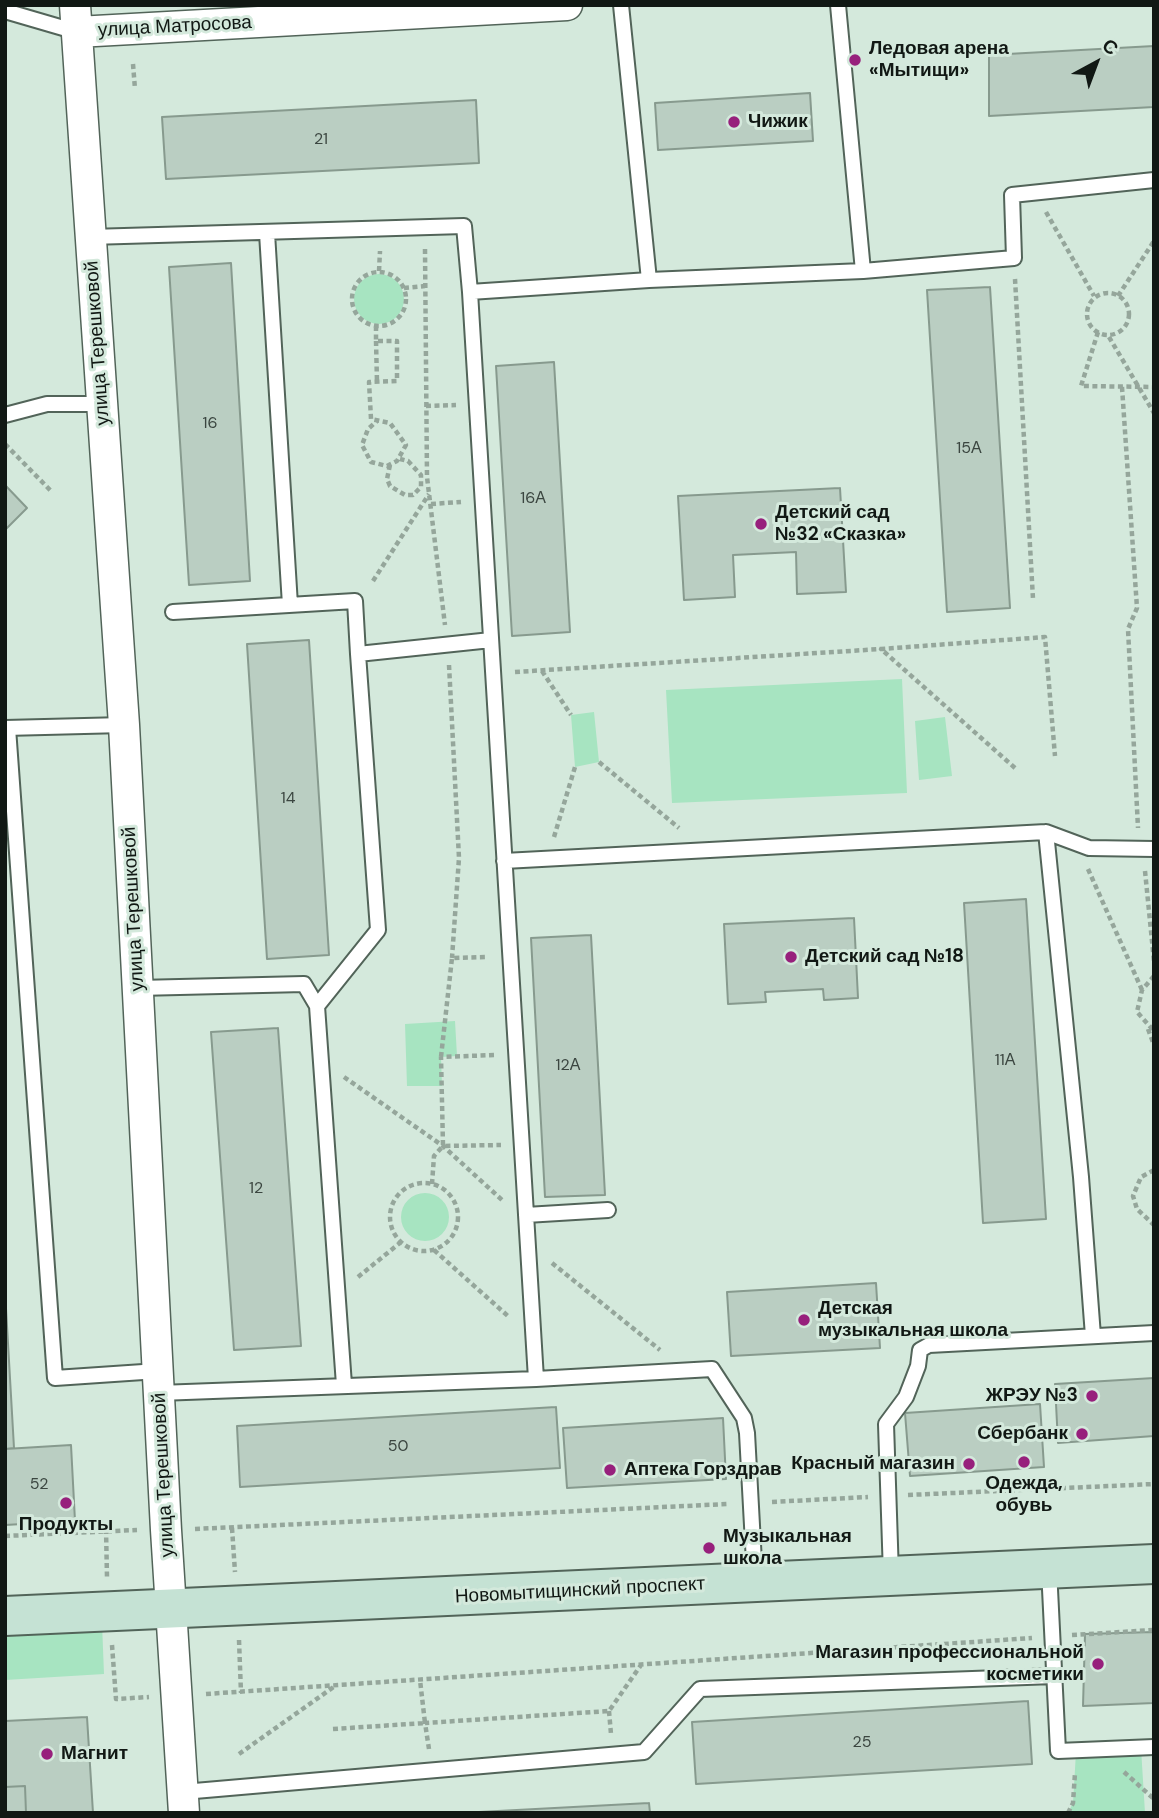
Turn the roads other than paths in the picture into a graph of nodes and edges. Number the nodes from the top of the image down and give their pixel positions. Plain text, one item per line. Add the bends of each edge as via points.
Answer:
1 (566, 5) edge
2 (621, 5) edge
3 (838, 5) edge
4 (5, 11) edge
5 (269, 14) edge
6 (76, 19) edge
7 (1154, 180) edge
8 (267, 233) junction
9 (90, 237) junction
10 (863, 271) junction
11 (649, 280) junction
12 (470, 292) junction
13 (102, 404) junction
14 (5, 415) edge
15 (290, 605) junction
16 (173, 612) dead end
17 (491, 640) junction
18 (358, 654) junction
19 (124, 725) junction
20 (7, 728) edge
21 (1046, 832) junction
22 (1154, 849) edge
23 (504, 861) junction
24 (138, 988) junction
25 (317, 1006) junction
26 (608, 1210) dead end
27 (526, 1219) junction
28 (1154, 1333) edge
29 (1093, 1336) junction
30 (536, 1379) junction
31 (159, 1382) junction
32 (344, 1385) junction
33 (1154, 1564) edge
34 (1048, 1568) junction
35 (891, 1576) junction
36 (755, 1583) junction
37 (172, 1607) junction
38 (5, 1616) edge
39 (1054, 1675) junction
40 (1154, 1747) edge
41 (184, 1802) edge

1 - 5 street, улица Матросова
2 - 11 lane
3 - 10 lane
4 - 6 lane
5 - 6 street, улица Матросова via 179,22
6 - 9 street, улица Терешковой
7 - 10 lane via 1012,195 1014,258
8 - 9 lane
8 - 12 lane via 464,226
8 - 15 lane
9 - 13 street, улица Терешковой
10 - 11 lane
11 - 12 lane
12 - 17 lane
13 - 14 lane via 47,404
13 - 19 street, улица Терешковой
15 - 16 lane
15 - 18 lane via 355,601
17 - 18 lane
17 - 23 lane
18 - 25 lane via 378,930
19 - 20 lane
19 - 24 street, улица Терешковой
20 - 31 lane via 54,1378
21 - 22 lane via 1089,848
21 - 23 lane
21 - 29 lane
23 - 27 lane
24 - 25 lane via 304,984
24 - 31 street, улица Терешковой
25 - 32 lane
26 - 27 lane
27 - 30 lane
28 - 29 lane
29 - 35 lane via 929,1345 920,1350 906,1397 886,1424
30 - 32 lane
30 - 36 lane via 712,1369 744,1418
31 - 32 lane
31 - 37 street, улица Терешковой
33 - 34 main road, Новомытищинский проспект
34 - 35 main road, Новомытищинский проспект
34 - 39 lane
35 - 36 main road, Новомытищинский проспект
36 - 37 main road, Новомытищинский проспект
37 - 38 main road, Новомытищинский проспект
37 - 41 street, улица Терешковой
39 - 40 lane via 1058,1751
39 - 41 lane via 700,1689 644,1752 433,1770

